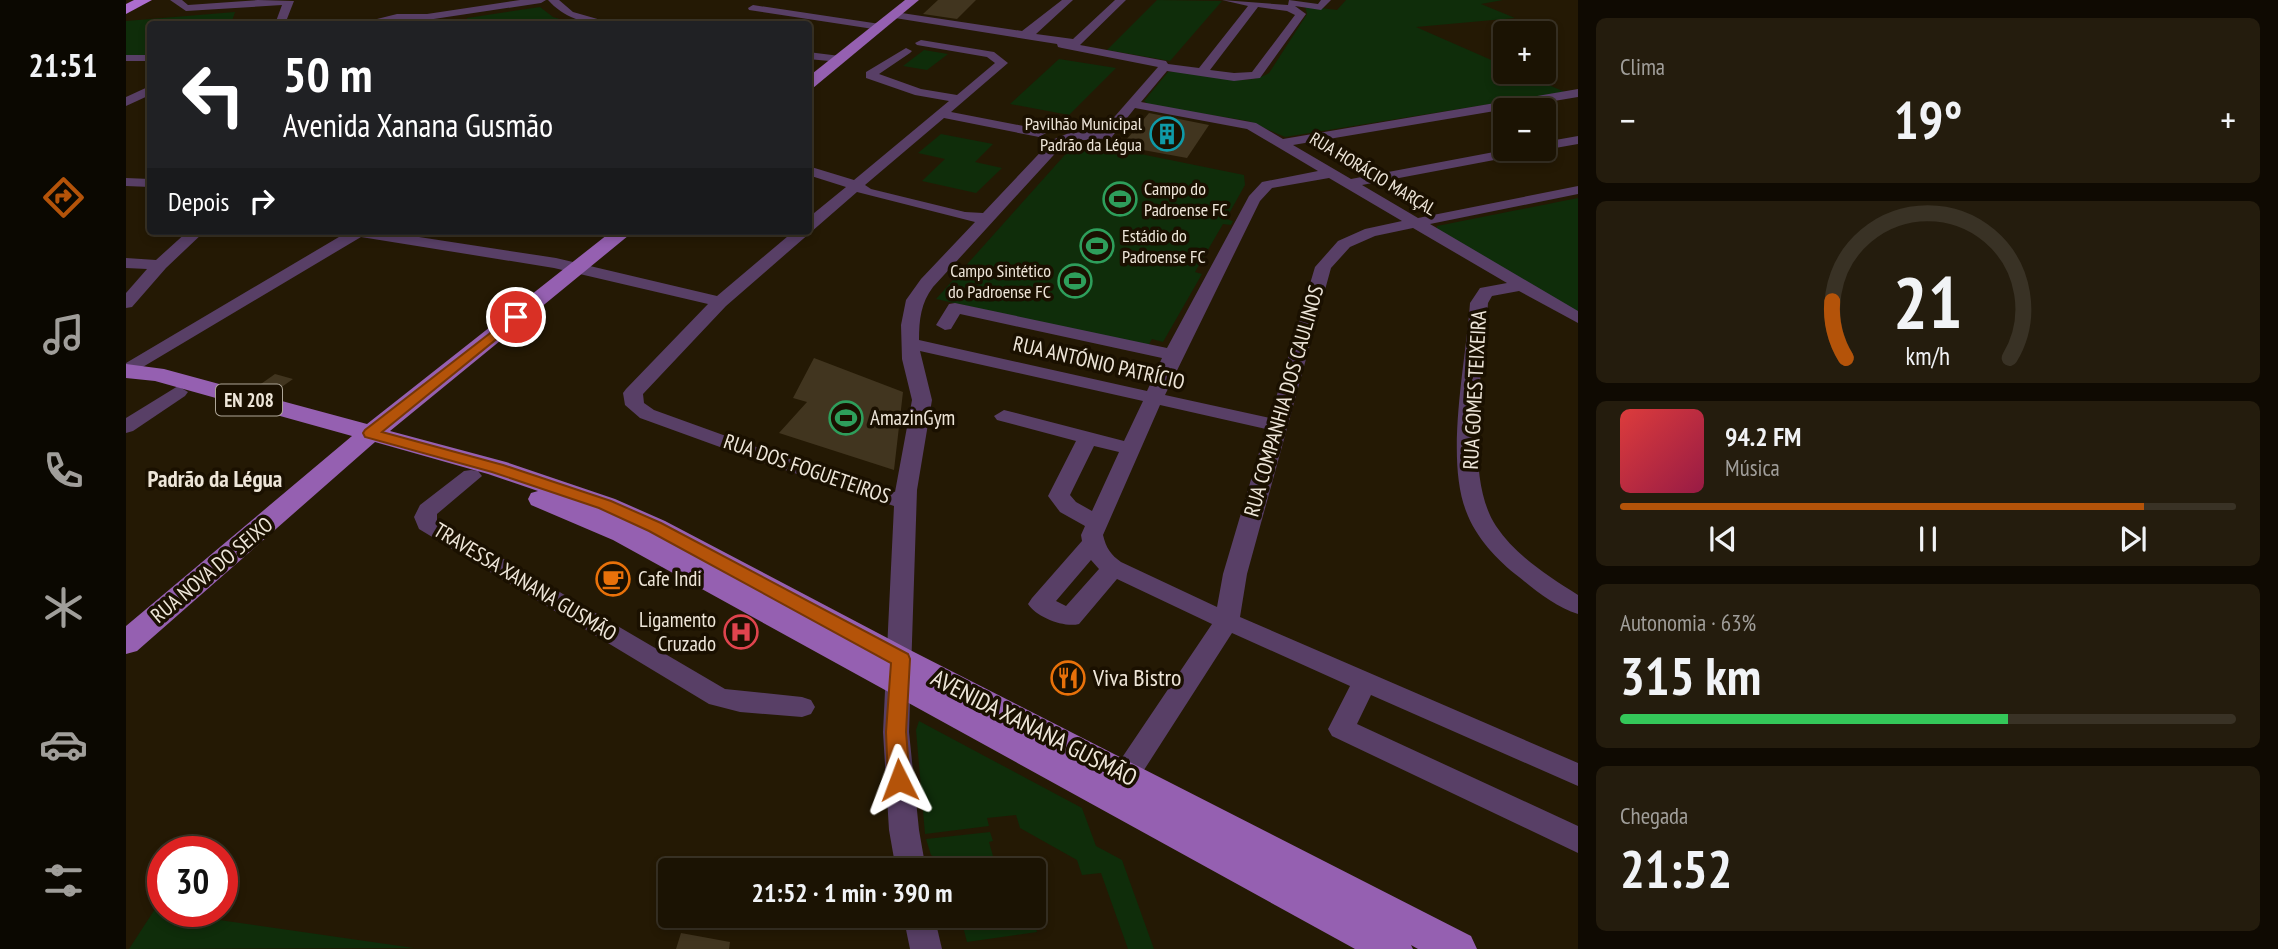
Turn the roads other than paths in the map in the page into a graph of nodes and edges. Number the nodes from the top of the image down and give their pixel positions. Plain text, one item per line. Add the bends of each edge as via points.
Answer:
1 (145, 0) edge
2 (175, 0) edge
3 (289, 0) edge
4 (481, 0) edge
5 (541, 0) edge
6 (553, 0) edge
7 (913, 0) edge
8 (1068, 0) edge
9 (1121, 0) edge
10 (1227, 0) edge
11 (1294, 0) edge
12 (1326, 0) edge
13 (1271, 3) edge
14 (1255, 4) junction
15 (507, 5) junction
16 (753, 8) dead end
17 (126, 10) edge
18 (895, 15) junction
19 (281, 21) edge
20 (378, 21) edge
21 (429, 21) edge
22 (598, 21) edge
23 (880, 27) junction
24 (1023, 35) junction
25 (921, 43) dead end
26 (1046, 43) dead end
27 (906, 51) dead end
28 (812, 55) edge
29 (126, 58) edge
30 (147, 58) edge
31 (840, 59) junction
32 (1164, 67) junction
33 (1202, 72) junction
34 (812, 82) edge
35 (147, 92) edge
36 (1578, 93) edge
37 (1562, 95) junction
38 (959, 99) junction
39 (126, 102) edge
40 (1578, 102) edge
41 (1132, 104) junction
42 (941, 114) junction
43 (1039, 133) dead end
44 (1578, 140) edge
45 (1283, 143) junction
46 (1556, 144) edge
47 (1493, 156) edge
48 (812, 171) edge
49 (1333, 173) junction
50 (126, 182) edge
51 (147, 183) edge
52 (1350, 183) junction
53 (857, 186) junction
54 (1578, 190) edge
55 (1416, 222) junction
56 (812, 223) edge
57 (970, 225) junction
58 (193, 235) edge
59 (352, 235) edge
60 (374, 235) edge
61 (419, 235) edge
62 (619, 235) edge
63 (798, 235) edge
64 (409, 241) junction
65 (126, 263) edge
66 (160, 265) junction
67 (577, 268) junction
68 (1522, 285) junction
69 (720, 302) junction
70 (126, 303) edge
71 (1578, 318) edge
72 (945, 325) dead end
73 (910, 342) junction
74 (1173, 355) junction
75 (126, 371) edge
76 (178, 392) junction
77 (1152, 399) junction
78 (1004, 416) dead end
79 (1278, 426) junction
80 (126, 427) edge
81 (365, 438) junction
82 (1088, 438) junction
83 (1131, 449) junction
84 (471, 476) junction
85 (907, 503) junction
86 (1095, 532) junction
87 (1113, 568) junction
88 (1578, 606) edge
89 (1227, 621) junction
90 (126, 643) edge
91 (900, 672) junction
92 (1366, 681) junction
93 (802, 707) dead end
94 (1578, 775) edge
95 (1125, 776) junction
96 (1578, 840) edge
97 (909, 858) edge
98 (921, 928) edge
99 (926, 949) edge
100 (1393, 949) edge
101 (1457, 949) edge

1 - 17 highway
2 - 3 street via 186,8
3 - 19 street
4 - 15 street
5 - 15 street
6 - 22 street via 569,14
7 - 18 main road
8 - 24 street
9 - 24 street via 1075,43
10 - 14 street
11 - 12 street via 1292,3 1321,7
13 - 14 street
13 - 33 street via 1301,14 1258,74 1234,77
14 - 33 street
15 - 21 street
16 - 23 street
18 - 23 main road
18 - 24 street
20 - 21 street via 406,16
23 - 31 main road
25 - 38 street via 990,54 1002,62
26 - 32 street via 1152,60
27 - 38 street via 870,75 919,92
28 - 31 street
29 - 30 street
31 - 34 main road
32 - 33 street
32 - 41 street
35 - 39 street
36 - 37 street
37 - 40 street
37 - 45 street
38 - 42 street
41 - 45 street, RUA HORÁCIO MARÇAL via 1246,124
41 - 57 street via 1106,135 1058,142 988,218
42 - 43 street
42 - 53 street
44 - 46 street
45 - 49 street, RUA HORÁCIO MARÇAL
47 - 52 street
48 - 53 street
49 - 52 street, RUA HORÁCIO MARÇAL
49 - 74 street via 1262,189
50 - 51 street
52 - 55 street, RUA HORÁCIO MARÇAL
53 - 56 street
53 - 57 street
54 - 55 street, RUA COMPANHIA DOS CAULINOS
55 - 68 street, RUA HORÁCIO MARÇAL
55 - 79 street, RUA COMPANHIA DOS CAULINOS via 1355,237 1327,260
57 - 73 street via 918,296
58 - 66 street
59 - 75 street
60 - 64 street
61 - 64 street
62 - 67 main road, RUA NOVA DO SEIXO
63 - 69 street, RUA DOS FOGUETEIROS
64 - 67 street
65 - 66 street
66 - 70 street
67 - 69 street
67 - 81 main road, RUA NOVA DO SEIXO
68 - 71 street, RUA HORÁCIO MARÇAL
68 - 88 street, RUA GOMES TEIXEIRA via 1486,292 1479,303 1469,429 1470,490 1483,524 1504,551
69 - 85 street, RUA DOS FOGUETEIROS via 633,393 635,404 647,414
72 - 74 street via 955,308
73 - 77 street, RUA ANTÓNIO PATRÍCIO
73 - 85 street via 922,400
74 - 77 street
75 - 76 main road, EN 208 via 134,379
75 - 81 main road, EN 208 via 156,374
76 - 80 street
76 - 81 main road, EN 208
77 - 79 street, RUA ANTÓNIO PATRÍCIO
77 - 83 street
78 - 82 street
79 - 89 street, RUA COMPANHIA DOS CAULINOS
81 - 84 main road, AVENIDA XANANA GUSMÃO / EN 208
81 - 90 main road, RUA NOVA DO SEIXO
81 - 91 main road, AVENIDA XANANA GUSMÃO / EN 208 via 497,468 605,505 655,527
82 - 83 street
82 - 86 street via 1059,496
83 - 86 street
84 - 91 main road, AVENIDA XANANA GUSMÃO / EN 208 via 623,534
84 - 93 street, TRAVESSA XANANA GUSMÃO via 428,510 427,524 718,697
85 - 91 street, RUA DOS FOGUETEIROS
86 - 87 street via 1104,561
86 - 87 street via 1040,604 1070,618
87 - 89 street
89 - 92 street
89 - 95 street, RUA COMPANHIA DOS CAULINOS
91 - 95 main road, AVENIDA XANANA GUSMÃO / EN 208
91 - 97 street, RUA DOS FOGUETEIROS via 896,732
91 - 100 main road, AVENIDA XANANA GUSMÃO / EN 208
92 - 94 street
92 - 96 street via 1341,729
95 - 101 main road, AVENIDA XANANA GUSMÃO / EN 208
98 - 99 street

